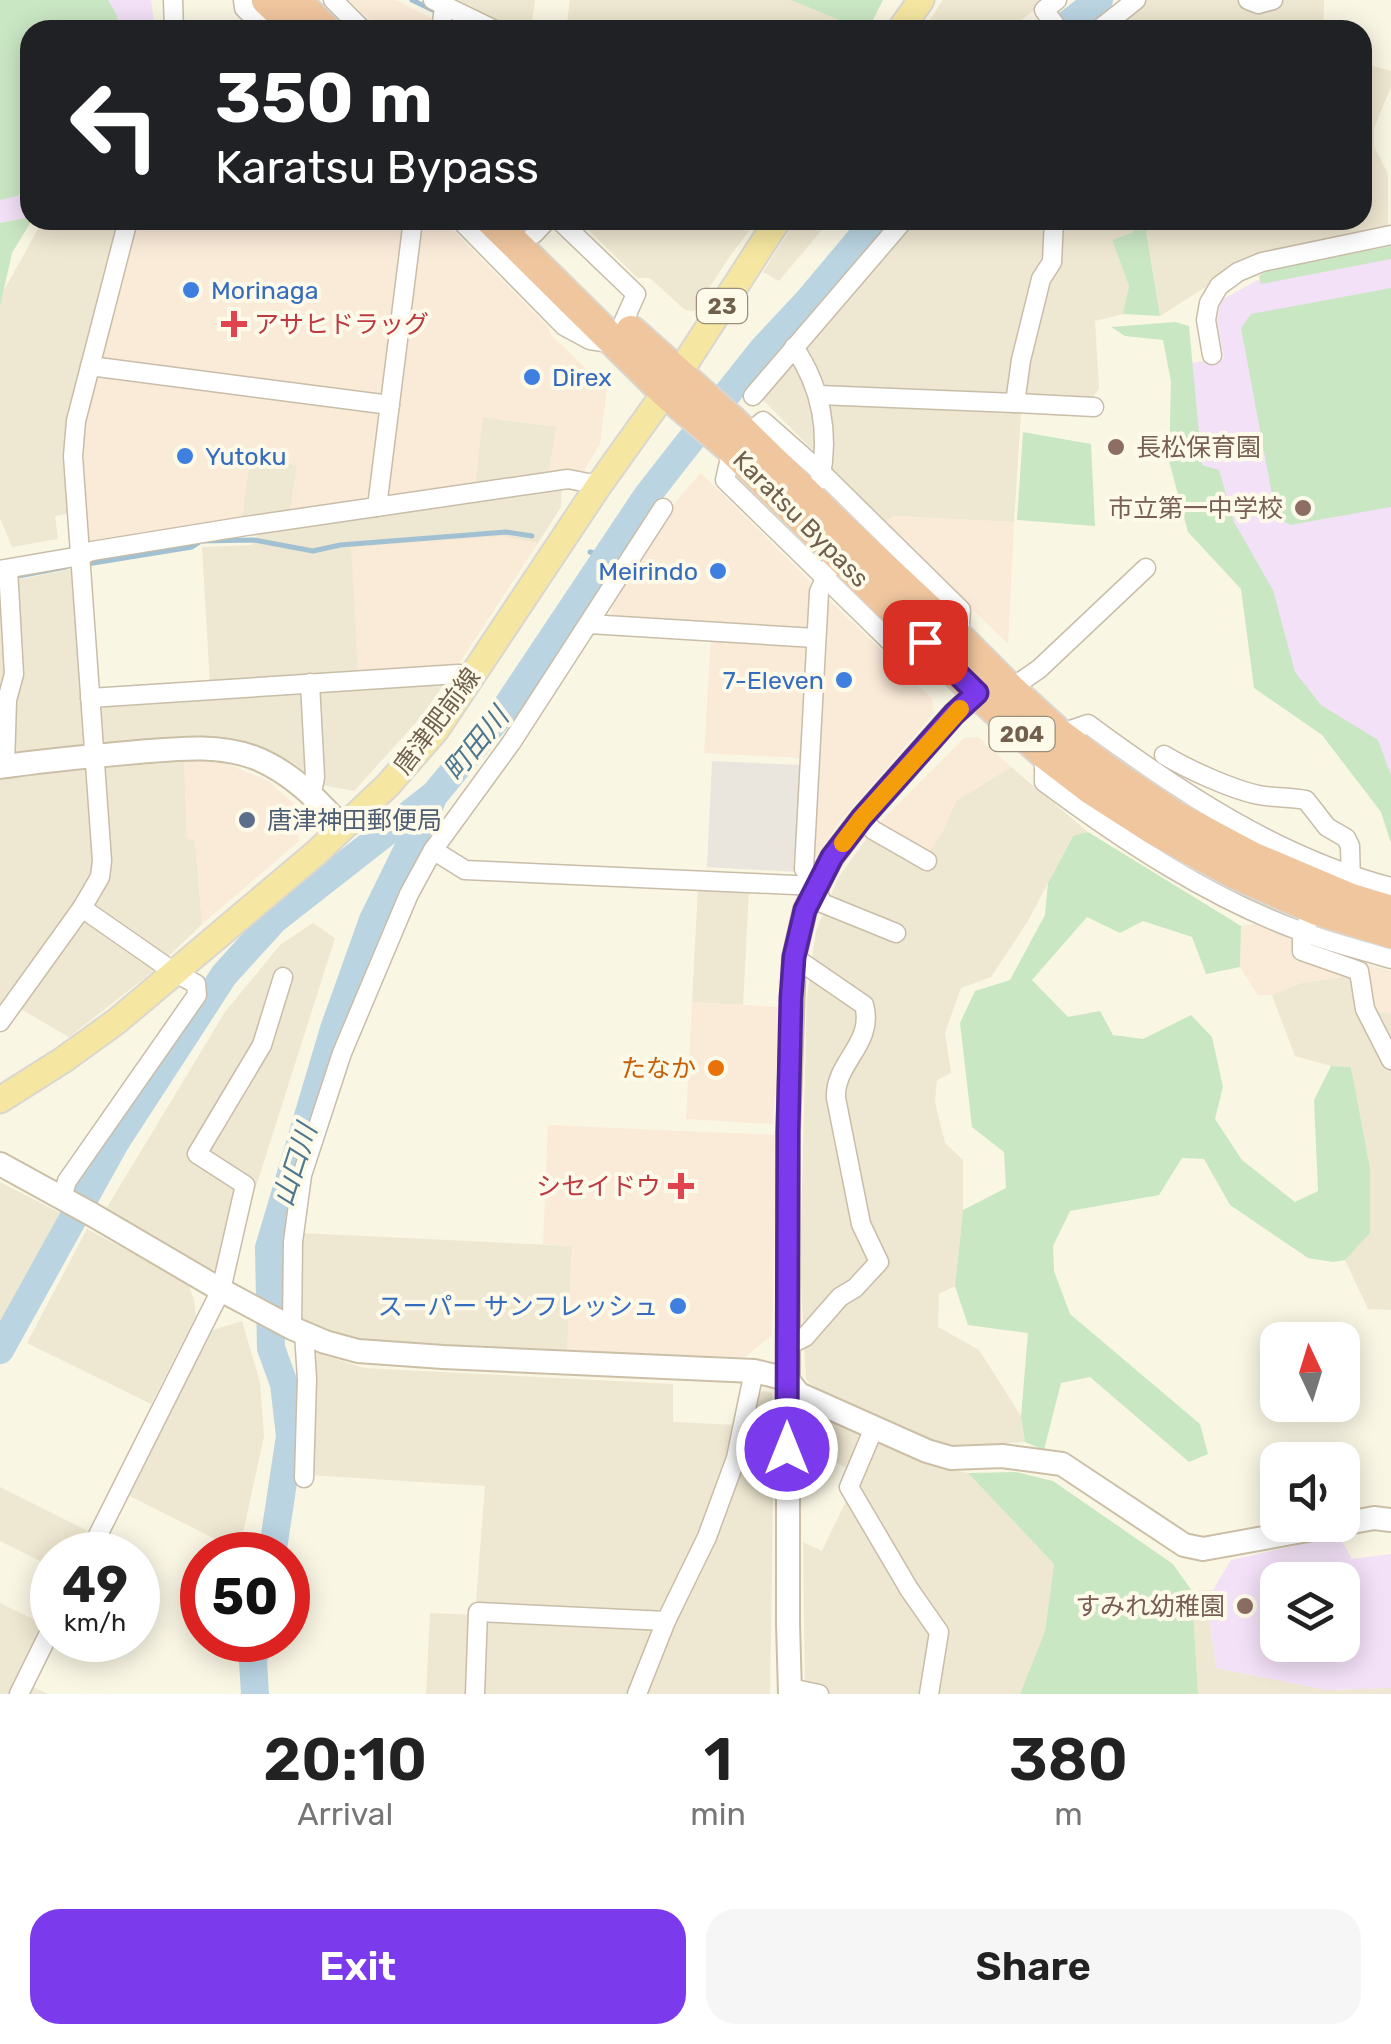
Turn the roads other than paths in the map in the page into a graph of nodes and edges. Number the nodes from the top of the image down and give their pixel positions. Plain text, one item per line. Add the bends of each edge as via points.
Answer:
1 (243, 0) edge
2 (267, 0) edge
3 (295, 0) edge
4 (333, 0) edge
5 (1136, 0) edge
6 (1248, 0) edge
7 (1273, 0) edge
8 (441, 11) edge
9 (256, 20) edge
10 (288, 20) edge
11 (315, 20) edge
12 (353, 20) edge
13 (467, 20) edge
14 (1111, 20) edge
15 (125, 230) edge
16 (412, 230) edge
17 (470, 230) edge
18 (502, 230) edge
19 (544, 230) edge
20 (771, 230) edge
21 (895, 230) edge
22 (1054, 230) edge
23 (1391, 235) edge
24 (619, 333) junction
25 (794, 348) junction
26 (1212, 355) dead end
27 (90, 366) junction
28 (672, 382) junction
29 (752, 396) dead end
30 (819, 396) junction
31 (1015, 403) junction
32 (390, 404) junction
33 (1094, 407) dead end
34 (733, 436) junction
35 (599, 485) junction
36 (818, 487) junction
37 (376, 507) junction
38 (662, 508) dead end
39 (81, 563) junction
40 (830, 565) junction
41 (1146, 568) dead end
42 (5, 575) edge
43 (589, 624) junction
44 (816, 638) junction
45 (916, 650) junction
46 (892, 672) dead end
47 (473, 676) junction
48 (310, 684) junction
49 (1010, 689) junction
50 (977, 693) junction
51 (90, 698) junction
52 (1052, 743) junction
53 (93, 755) junction
54 (1164, 755) dead end
55 (2, 766) edge
56 (312, 794) junction
57 (862, 818) junction
58 (343, 828) junction
59 (432, 850) junction
60 (927, 861) dead end
61 (816, 886) junction
62 (1391, 887) edge
63 (1350, 888) junction
64 (82, 908) junction
65 (1391, 910) edge
66 (1309, 921) junction
67 (896, 933) dead end
68 (1391, 933) edge
69 (794, 957) junction
70 (1391, 959) edge
71 (174, 972) junction
72 (284, 977) dead end
73 (0, 1022) edge
74 (1391, 1060) edge
75 (0, 1100) edge
76 (0, 1164) edge
77 (62, 1198) junction
78 (220, 1290) junction
79 (298, 1330) junction
80 (787, 1346) junction
81 (754, 1371) junction
82 (787, 1379) junction
83 (874, 1428) junction
84 (304, 1478) dead end
85 (1360, 1520) edge
86 (1391, 1520) edge
87 (99, 1532) edge
88 (1260, 1539) edge
89 (666, 1621) junction
90 (35, 1662) edge
91 (790, 1691) edge
92 (19, 1694) edge
93 (475, 1694) edge
94 (637, 1694) edge
95 (818, 1694) edge
96 (929, 1694) edge

1 - 9 street
2 - 10 highway
3 - 11 highway
4 - 12 street
5 - 14 street
6 - 7 street
8 - 13 street
15 - 27 street
16 - 32 street
17 - 24 street via 564,326 590,340
18 - 24 highway, Karatsu Bypass / 204
19 - 24 highway, Karatsu Bypass / 204
20 - 28 main road, 23
21 - 25 street
22 - 31 street via 1052,262 1041,278
23 - 26 street via 1238,272 1208,303
24 - 28 highway, Karatsu Bypass / 204
25 - 29 street
25 - 30 street
27 - 32 street
27 - 39 street via 73,456
28 - 34 highway, Karatsu Bypass / 204
28 - 35 main road, 唐津肥前線
30 - 31 street
30 - 36 street via 824,431
31 - 33 street
32 - 37 street
34 - 36 highway, Karatsu Bypass / 204
34 - 40 highway, Karatsu Bypass / 204
35 - 37 street via 568,479
35 - 47 main road, 唐津肥前線
36 - 49 highway, Karatsu Bypass / 204
37 - 39 street via 92,551
38 - 43 street
39 - 42 street
39 - 51 street
40 - 44 street via 818,592
40 - 45 highway, Karatsu Bypass / 204
41 - 49 street
42 - 55 street via 14,674
43 - 44 street
43 - 59 street
44 - 61 street via 804,869
45 - 46 street
45 - 50 highway, Karatsu Bypass / 204
47 - 48 street
47 - 58 main road, 唐津肥前線 via 436,730
48 - 51 street
48 - 56 street
49 - 50 street
49 - 52 highway, Karatsu Bypass / 204
50 - 52 highway, Karatsu Bypass / 204
50 - 57 street
51 - 53 street
52 - 63 highway, Karatsu Bypass / 204 via 1252,857
52 - 66 highway, Karatsu Bypass / 204 via 1091,789
53 - 55 street
53 - 56 street via 233,751 280,770
53 - 64 street via 102,862
54 - 63 street via 1259,796 1306,800 1350,846
56 - 58 street
57 - 60 street
57 - 61 street
58 - 71 main road, 唐津肥前線
59 - 61 street via 465,870
59 - 79 street via 342,1053 302,1176 292,1242
61 - 67 street via 822,903
61 - 69 street
62 - 63 street
63 - 65 highway, Karatsu Bypass / 204
64 - 71 street
64 - 73 street
66 - 68 highway, Karatsu Bypass / 204
66 - 70 street
66 - 74 street via 1302,951 1359,971 1365,1009
69 - 80 street
69 - 80 street via 864,1006 868,1019 836,1088 862,1224 880,1262 806,1337
71 - 75 main road, 唐津肥前線 via 117,1021
71 - 77 street via 196,984 197,994 67,1180
72 - 78 street via 262,1045 197,1154 245,1185
76 - 77 street
77 - 78 street
78 - 79 street
78 - 87 street
79 - 81 street via 358,1351
79 - 84 street via 306,1379
80 - 82 street
81 - 82 street
81 - 89 street via 736,1458
82 - 83 street via 799,1394
82 - 91 street
83 - 88 street via 950,1458 1062,1464 1184,1545 1203,1550
83 - 96 street via 848,1488 939,1632
85 - 86 street
89 - 93 street via 478,1612
89 - 94 street
90 - 92 street
91 - 95 street

